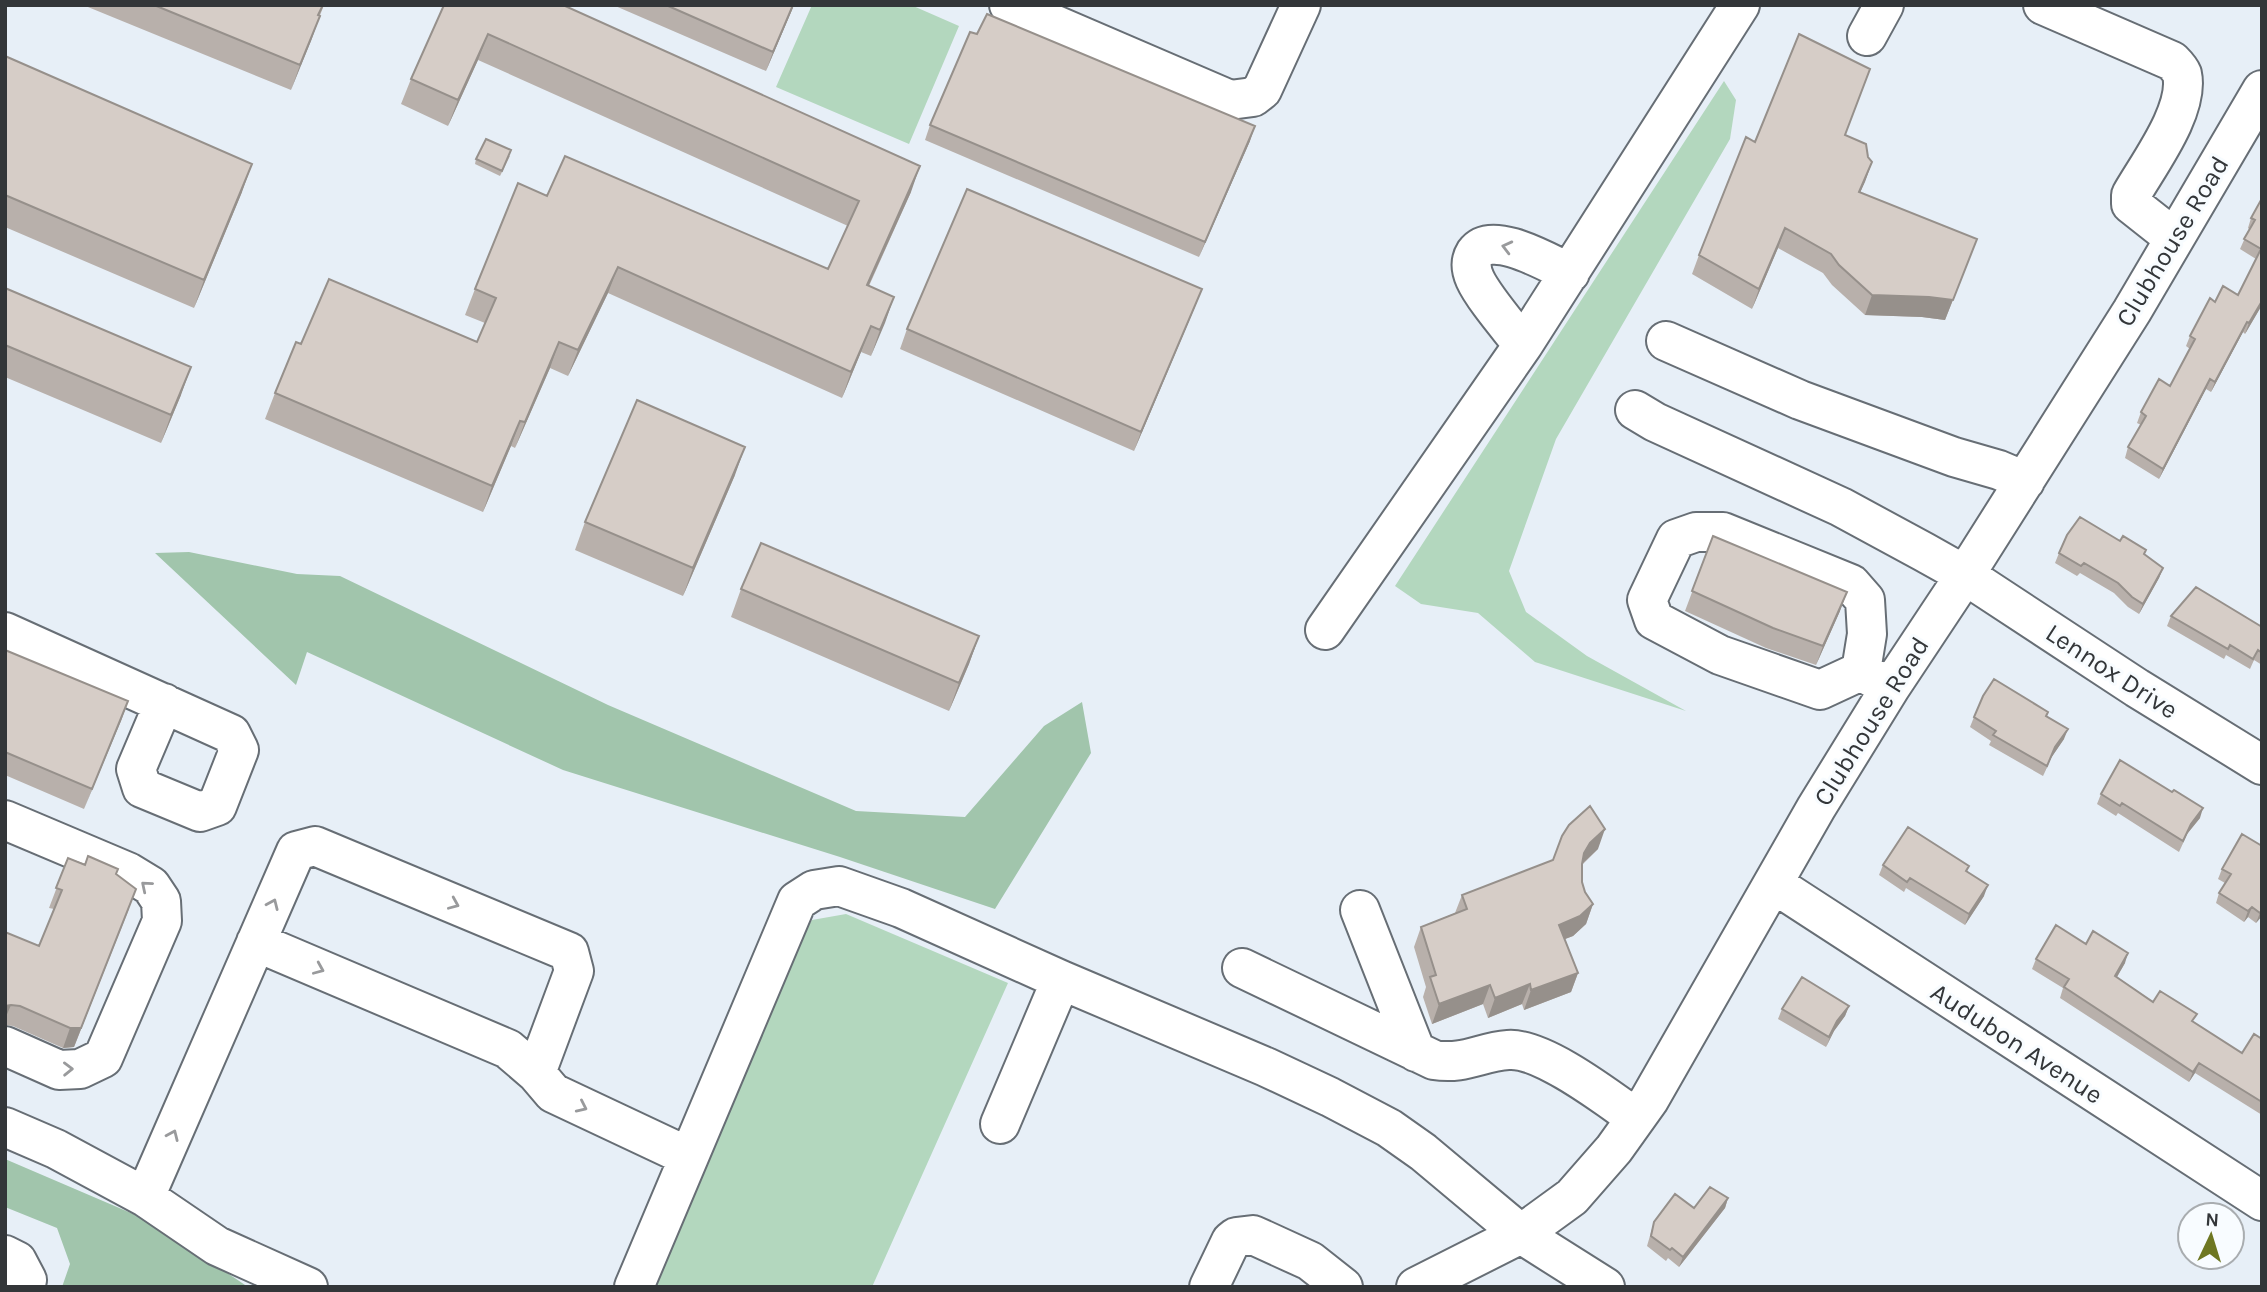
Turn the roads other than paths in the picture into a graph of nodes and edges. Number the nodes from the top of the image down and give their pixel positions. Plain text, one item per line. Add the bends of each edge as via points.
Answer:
1 (1009, 5) edge
2 (1301, 5) edge
3 (1740, 5) edge
4 (2043, 5) edge
5 (2262, 90) edge
6 (2174, 238) junction
7 (1570, 273) junction
8 (1666, 341) dead end
9 (1523, 345) junction
10 (1635, 410) dead end
11 (2025, 481) junction
12 (1965, 575) junction
13 (1325, 630) dead end
14 (5, 632) edge
15 (1875, 680) junction
16 (164, 703) dead end
17 (2262, 765) edge
18 (5, 820) edge
19 (1774, 884) junction
20 (1360, 910) dead end
21 (256, 942) junction
22 (1242, 968) dead end
23 (1061, 980) junction
24 (5, 1046) edge
25 (1416, 1052) junction
26 (536, 1073) junction
27 (1636, 1118) junction
28 (1000, 1124) dead end
29 (5, 1127) edge
30 (689, 1157) junction
31 (145, 1197) junction
32 (2262, 1201) edge
33 (1521, 1234) junction
34 (5, 1255) edge
35 (25, 1287) edge
36 (308, 1287) edge
37 (634, 1287) edge
38 (1209, 1287) edge
39 (1343, 1287) edge
40 (1416, 1287) edge
41 (1605, 1287) edge

1 - 2 street via 1230,100 1253,97 1262,90
3 - 7 street
4 - 6 street via 2172,61 2182,72 2178,114 2131,195 2131,204
5 - 6 street, Clubhouse Road
6 - 11 street, Clubhouse Road
7 - 9 street
7 -> 9 street via 1506,246 1487,245 1475,253 1474,277
8 - 11 street via 1800,400
9 - 13 street
10 - 12 street, Lennox Drive via 1841,507
11 - 12 street, Clubhouse Road
12 - 15 street, Clubhouse Road
12 - 17 street, Lennox Drive
14 - 16 street
15 - 15 street via 1819,690 1720,654 1654,620 1647,600 1676,539 1696,532 1723,532 1851,584 1865,600
15 - 19 street, Clubhouse Road via 1816,808
24 -> 18 street via 59,1070 80,1069 103,1058 162,920 161,901 150,886 128,872
19 - 27 street, Clubhouse Road
19 - 32 street, Audubon Avenue
20 - 25 street
21 -> 26 street via 508,1049
21 -> 26 street via 296,851 315,846 569,952 574,971
31 -> 21 street
22 - 25 street
23 - 28 street
23 - 30 street via 901,908 839,886 814,890 797,901
23 - 33 street via 1266,1067 1389,1128
25 - 27 street via 1451,1063 1508,1050 1526,1051 1579,1078
26 -> 30 street via 553,1093
27 - 33 street, Clubhouse Road via 1572,1197
29 - 31 street
30 - 37 street
31 - 36 street via 217,1246
33 - 40 street, Clubhouse Road
33 - 41 street
34 - 35 street via 17,1261 27,1280
38 - 39 street via 1231,1241 1244,1235 1310,1261

